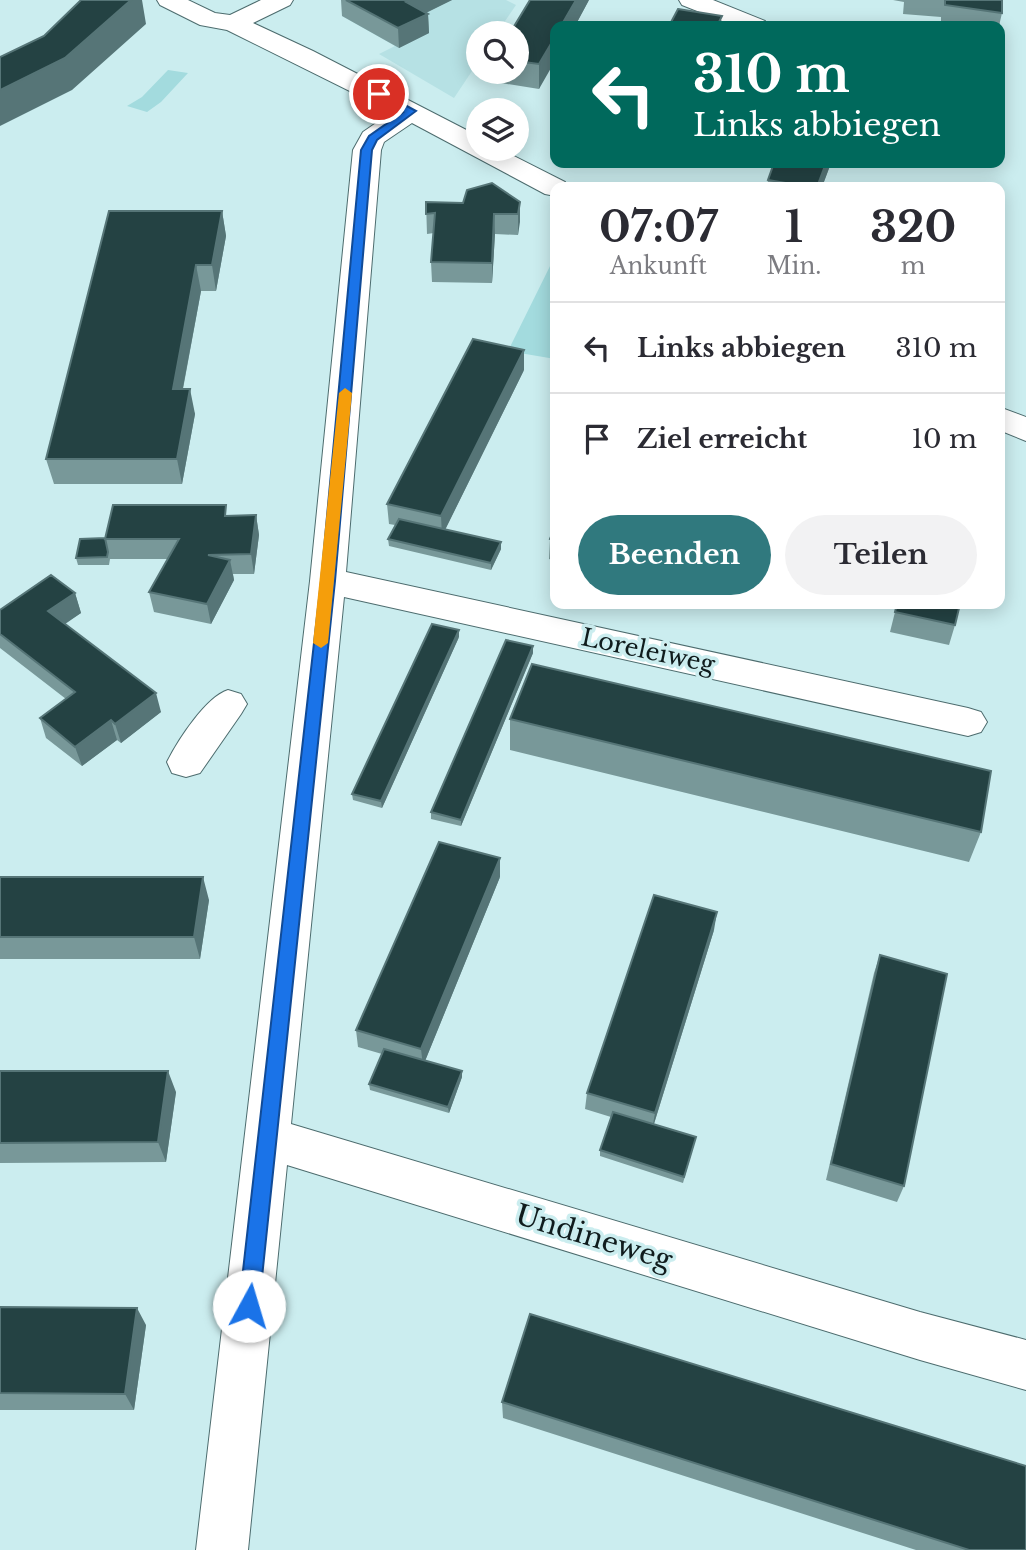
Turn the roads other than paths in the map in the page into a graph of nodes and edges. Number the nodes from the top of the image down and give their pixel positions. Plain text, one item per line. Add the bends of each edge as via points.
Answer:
1 (169, 0) edge
2 (213, 0) edge
3 (281, 0) edge
4 (691, 0) edge
5 (744, 21) edge
6 (233, 23) junction
7 (410, 111) junction
8 (466, 141) edge
9 (504, 161) edge
10 (550, 185) edge
11 (1005, 420) edge
12 (1026, 430) edge
13 (328, 581) junction
14 (228, 704) dead end
15 (968, 722) dead end
16 (186, 762) dead end
17 (267, 1138) junction
18 (1026, 1365) edge
19 (222, 1550) edge

1 - 6 street via 209,20
2 - 6 street via 229,8
3 - 6 street
4 - 5 street
6 - 7 street
7 - 8 street
7 - 13 street via 373,138 367,150
9 - 10 street
11 - 12 street
13 - 15 street, Loreleiweg
13 - 17 street
14 - 16 street
17 - 18 street, Undineweg
17 - 19 street

